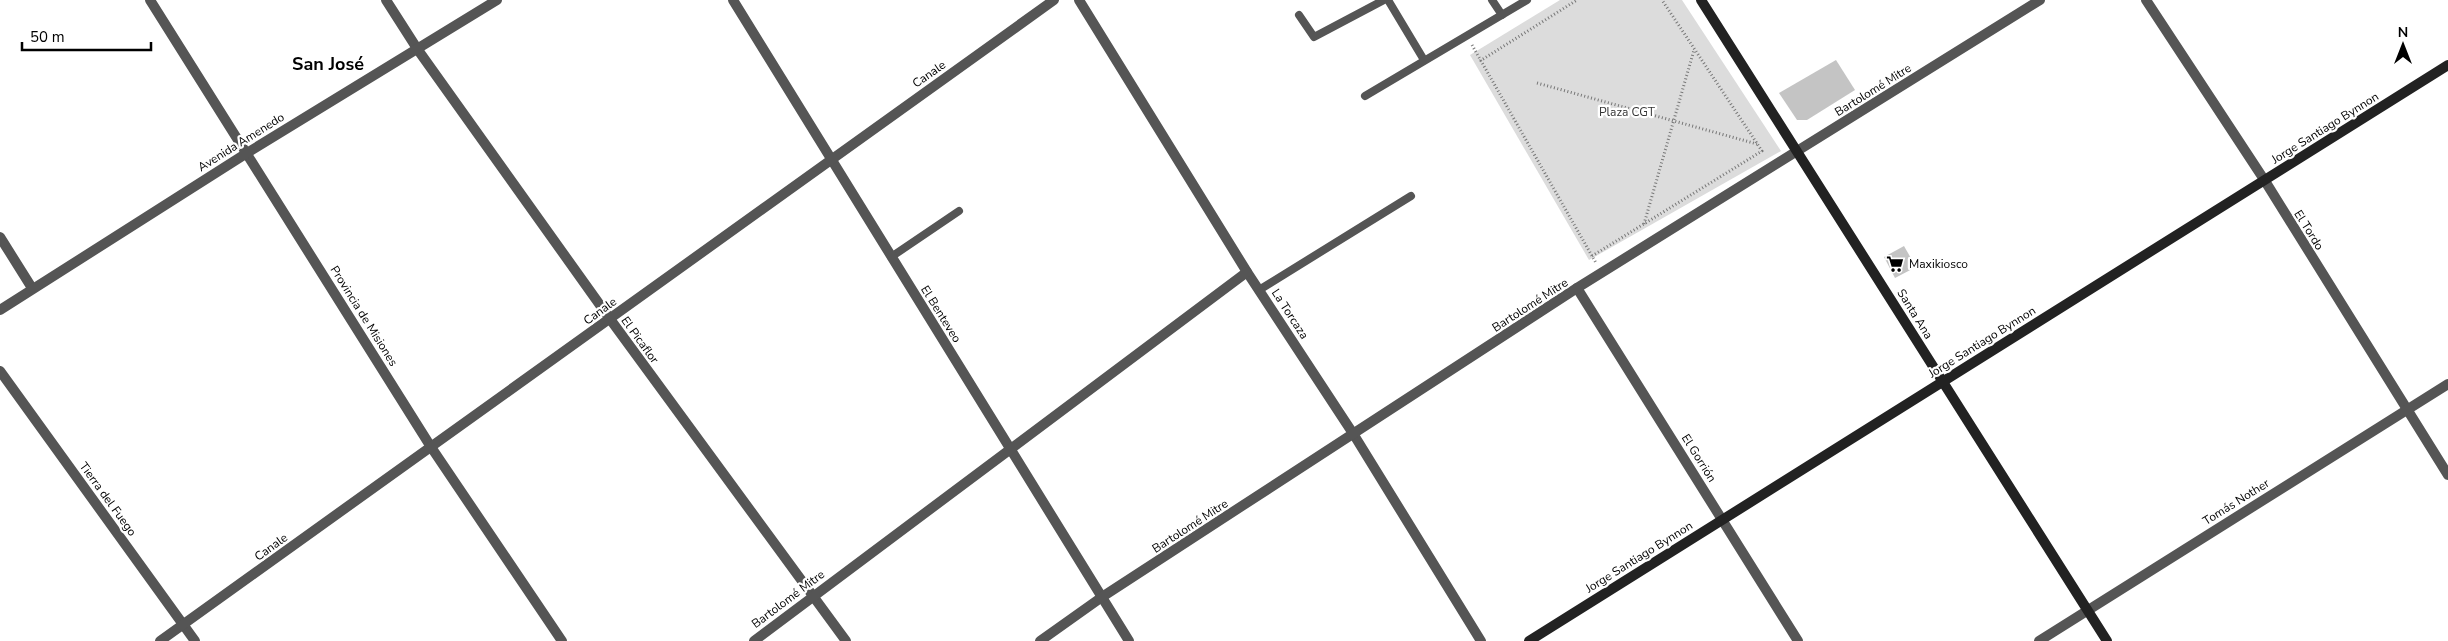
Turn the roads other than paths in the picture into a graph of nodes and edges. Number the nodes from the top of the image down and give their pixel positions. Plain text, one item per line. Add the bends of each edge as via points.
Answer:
1 (150, 0) edge
2 (386, 0) edge
3 (497, 0) edge
4 (733, 0) edge
5 (1054, 0) edge
6 (1079, 0) edge
7 (1386, 0) edge
8 (1492, 0) edge
9 (1527, 0) edge
10 (1701, 0) edge
11 (2040, 0) edge
12 (2146, 0) edge
13 (1502, 14) junction
14 (1299, 15) dead end
15 (418, 50) junction
16 (1424, 60) junction
17 (2448, 65) edge
18 (1365, 96) dead end
19 (1798, 152) junction
20 (247, 153) junction
21 (829, 159) junction
22 (2265, 181) junction
23 (1412, 196) dead end
24 (959, 211) dead end
25 (0, 237) edge
26 (891, 258) junction
27 (1247, 272) junction
28 (32, 288) junction
29 (1577, 288) junction
30 (1259, 290) junction
31 (0, 310) edge
32 (610, 319) junction
33 (0, 371) edge
34 (1943, 381) junction
35 (2448, 384) edge
36 (2407, 409) junction
37 (1354, 435) junction
38 (431, 447) junction
39 (1011, 448) junction
40 (2448, 475) edge
41 (1722, 519) junction
42 (811, 597) junction
43 (1102, 598) junction
44 (2087, 610) junction
45 (183, 625) junction
46 (160, 641) edge
47 (195, 641) edge
48 (562, 641) edge
49 (754, 641) edge
50 (846, 641) edge
51 (1040, 641) edge
52 (1129, 641) edge
53 (1481, 641) edge
54 (1529, 641) edge
55 (1798, 641) edge
56 (2039, 641) edge
57 (2107, 641) edge

1 - 20 street, Provincia de Misiones
2 - 15 street, El Picaflor
3 - 15 street, Avenida Amenedo
4 - 21 street, El Benteveo
5 - 21 street, Canale
6 - 27 street, La Torcaza
7 - 14 lane via 1314,38
7 - 16 lane
8 - 13 lane
9 - 13 lane
10 - 19 street, Santa Ana
11 - 19 street, Bartolomé Mitre
12 - 22 street, El Tordo
13 - 16 lane
15 - 20 street, Avenida Amenedo
15 - 32 street, El Picaflor
16 - 18 lane
17 - 22 street, Jorge Santiago Bynnon
19 - 29 street, Bartolomé Mitre
19 - 34 street, Santa Ana
20 - 28 street, Avenida Amenedo
20 - 38 street, Provincia de Misiones
21 - 26 street, El Benteveo
21 - 32 street, Canale
22 - 34 street, Jorge Santiago Bynnon
22 - 36 street, El Tordo
23 - 30 lane
24 - 26 lane
25 - 28 street
26 - 39 street, El Benteveo
27 - 30 street, La Torcaza
27 - 39 street, Bartolomé Mitre
28 - 31 street, Avenida Amenedo
29 - 37 street, Bartolomé Mitre
29 - 41 street, El Gorrión
30 - 37 street, La Torcaza
32 - 38 street, Canale
32 - 42 street, El Picaflor
33 - 45 street, Tierra del Fuego
34 - 41 street, Jorge Santiago Bynnon
34 - 44 street, Santa Ana
35 - 36 street, Tomás Nother
36 - 40 street, El Tordo
36 - 44 street, Tomás Nother
37 - 43 street, Bartolomé Mitre
37 - 53 street, La Torcaza
38 - 45 street, Canale
38 - 48 street, Provincia de Misiones
39 - 42 street, Bartolomé Mitre
39 - 43 street, El Benteveo
41 - 54 street, Jorge Santiago Bynnon
41 - 55 street, El Gorrión
42 - 49 street, Bartolomé Mitre
42 - 50 street, El Picaflor
43 - 51 street, Bartolomé Mitre
43 - 52 street, El Benteveo
44 - 56 street, Tomás Nother
44 - 57 street, Santa Ana
45 - 46 street, Canale
45 - 47 street, Tierra del Fuego

